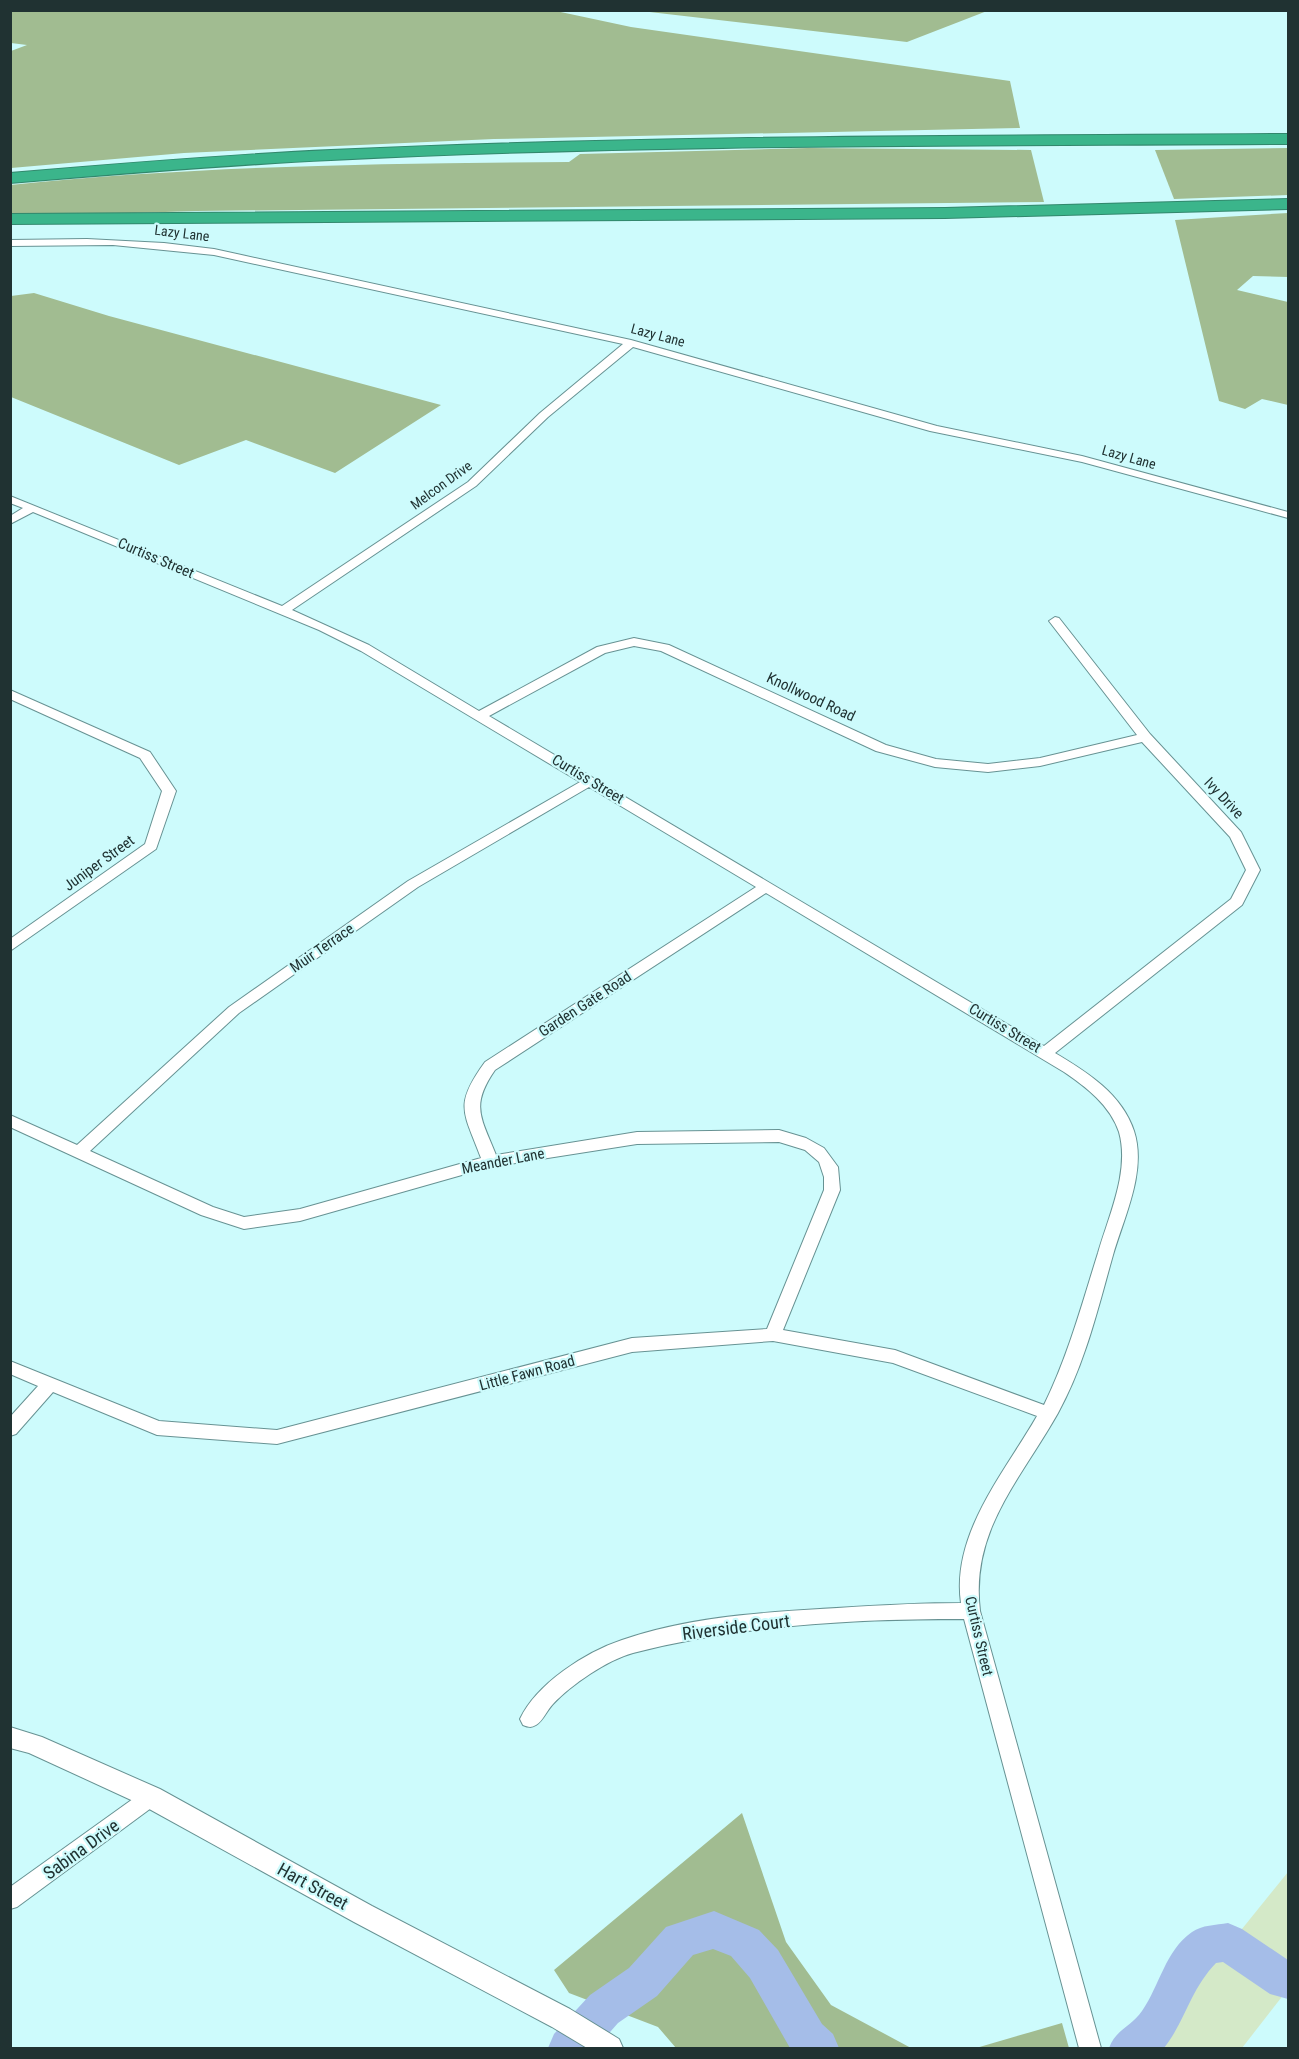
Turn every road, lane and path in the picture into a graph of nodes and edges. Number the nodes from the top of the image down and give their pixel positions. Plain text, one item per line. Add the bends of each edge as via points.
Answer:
1 (1288, 138) edge
2 (10, 178) edge
3 (1288, 204) edge
4 (10, 219) edge
5 (10, 243) edge
6 (631, 343) junction
7 (10, 499) edge
8 (32, 508) junction
9 (1288, 515) edge
10 (10, 521) edge
11 (283, 610) junction
12 (1055, 621) dead end
13 (10, 694) edge
14 (481, 715) junction
15 (1145, 737) junction
16 (591, 781) junction
17 (767, 886) junction
18 (10, 946) edge
19 (1045, 1053) junction
20 (10, 1120) edge
21 (80, 1151) junction
22 (490, 1161) junction
23 (773, 1335) junction
24 (10, 1367) edge
25 (51, 1383) junction
26 (1048, 1413) junction
27 (10, 1429) edge
28 (971, 1611) junction
29 (530, 1719) dead end
30 (10, 1737) edge
31 (151, 1797) junction
32 (10, 1900) edge
33 (608, 2047) edge
34 (1090, 2049) edge

1 - 2 highway via 491,148 287,157
3 - 4 highway via 945,213
5 - 6 street, Lazy Lane via 171,245
6 - 9 street, Lazy Lane via 934,429 1082,459
6 - 11 street, Melcon Drive via 544,415 472,484
7 - 8 street, Curtiss Street
8 - 10 street
8 - 11 street, Curtiss Street
11 - 14 street, Curtiss Street via 345,637
12 - 15 street, Ivy Drive
13 - 18 street, Juniper Street via 145,755 169,792 151,846
14 - 15 street, Knollwood Road via 601,650 634,642 665,648 881,748 935,763 988,768 1040,762
14 - 16 street, Curtiss Street
15 - 19 street, Ivy Drive via 1236,835 1253,870 1237,902
16 - 17 street, Curtiss Street
16 - 21 street, Muir Terrace via 413,884 234,1010
17 - 19 street, Curtiss Street
17 - 22 street, Garden Gate Road via 490,1066 475,1087 471,1110
19 - 26 street, Curtiss Street via 1106,1098 1126,1129 1130,1146 1115,1220 1078,1345
20 - 21 street, Meander Lane
21 - 22 street, Meander Lane via 207,1211 243,1223 300,1215
22 - 23 street, Meander Lane via 637,1138 779,1136 802,1141 826,1157 833,1175 832,1190
23 - 25 street, Little Fawn Road via 632,1345 277,1437 157,1428
23 - 26 street, Little Fawn Road via 895,1357
24 - 25 street, Little Fawn Road
25 - 27 street
26 - 28 street, Curtiss Street via 978,1538 968,1583
28 - 29 street, Riverside Court via 913,1611 703,1628 625,1647 568,1677
28 - 34 street, Curtiss Street
30 - 31 street, Hart Street
31 - 32 street, Sabina Drive
31 - 33 street, Hart Street

